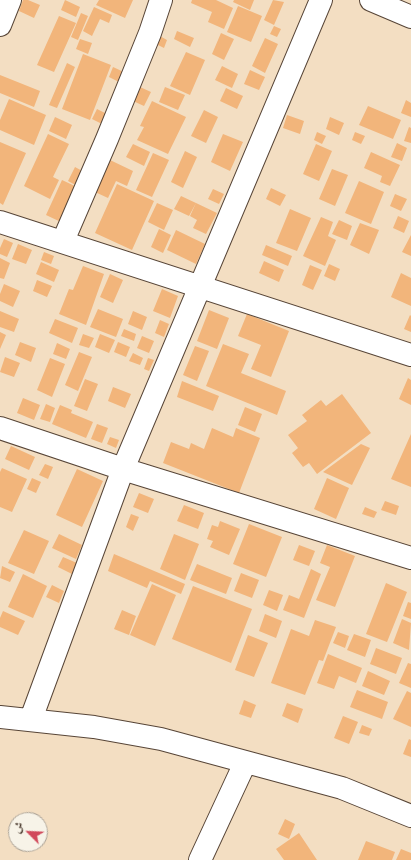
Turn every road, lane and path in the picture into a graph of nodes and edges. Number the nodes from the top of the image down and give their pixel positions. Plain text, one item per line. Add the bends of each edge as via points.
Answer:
1 (10, 0) edge
2 (161, 0) edge
3 (321, 0) edge
4 (371, 0) edge
5 (411, 17) edge
6 (0, 25) edge
7 (0, 222) edge
8 (63, 241) junction
9 (202, 286) junction
10 (411, 355) edge
11 (0, 428) edge
12 (123, 469) junction
13 (411, 558) edge
14 (0, 717) edge
15 (30, 719) junction
16 (245, 763) junction
17 (411, 816) edge
18 (200, 860) edge

1 - 6 street
2 - 8 street via 107,139
3 - 9 street
4 - 5 street
7 - 8 street
8 - 9 street
9 - 10 street
9 - 12 street
11 - 12 street
12 - 13 street
12 - 15 street
14 - 15 street
15 - 16 street via 161,739
16 - 17 street via 342,788
16 - 18 street

